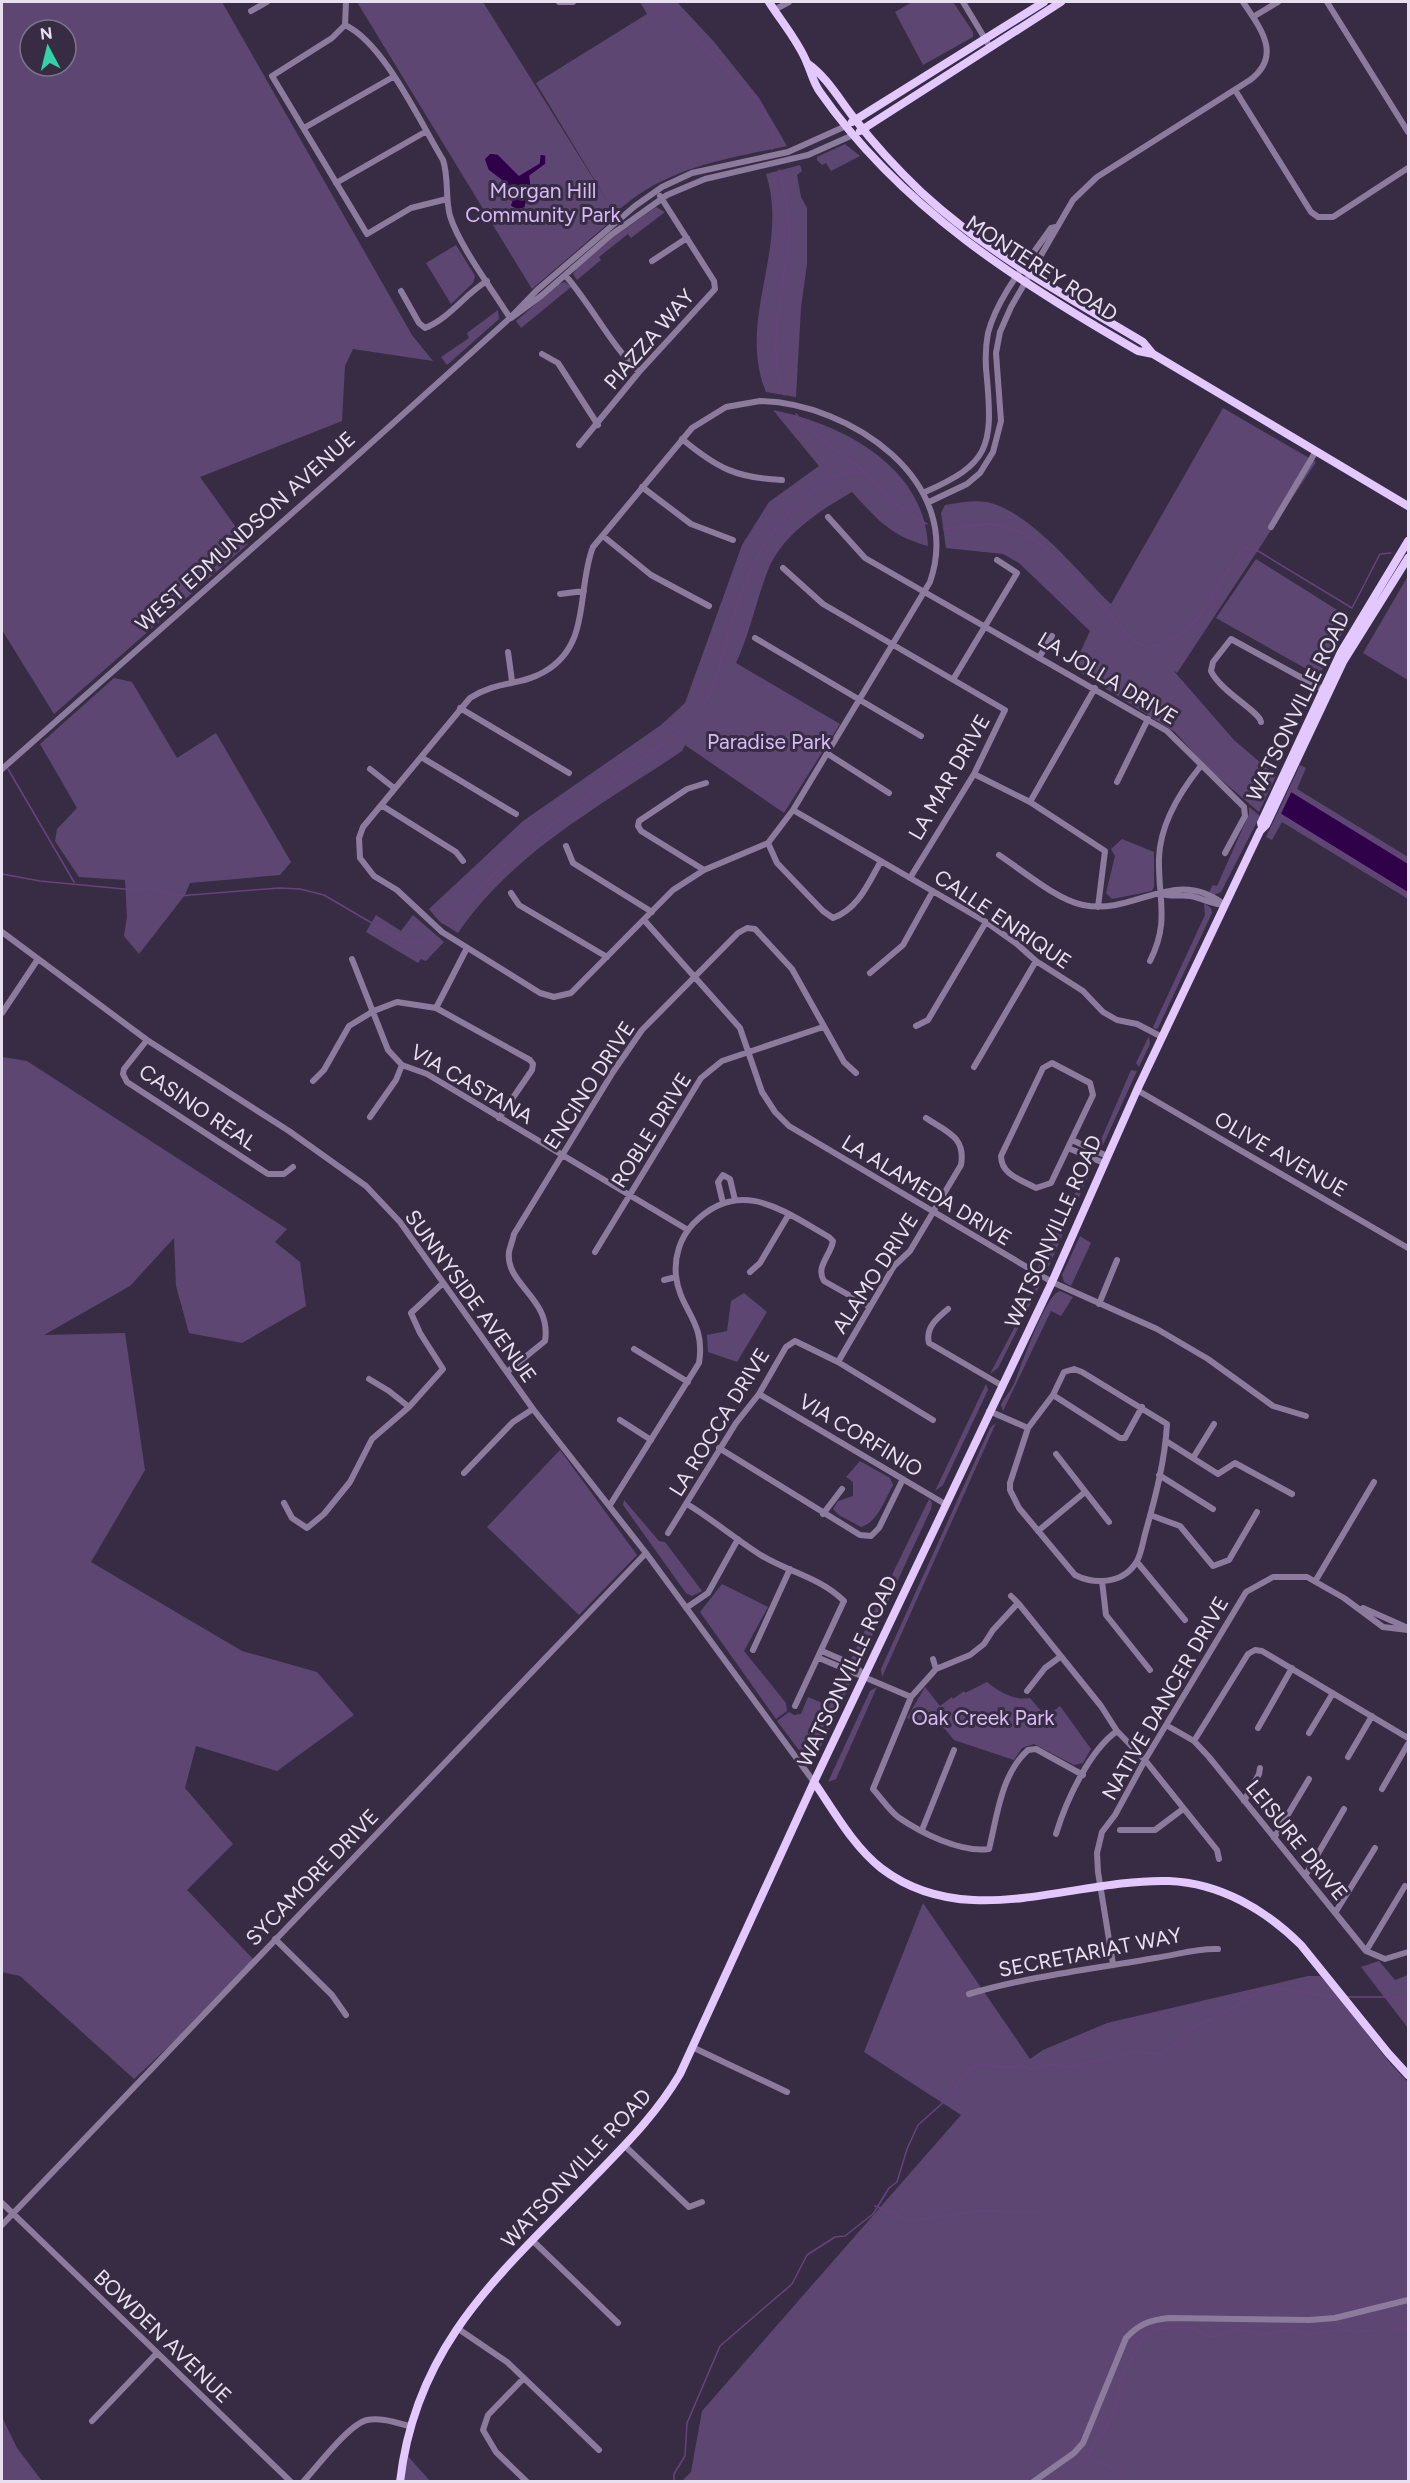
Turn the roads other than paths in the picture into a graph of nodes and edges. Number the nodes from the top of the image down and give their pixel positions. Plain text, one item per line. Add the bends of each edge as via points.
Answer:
1 (267, 2) edge
2 (346, 2) edge
3 (559, 2) edge
4 (573, 2) edge
5 (769, 2) edge
6 (789, 2) edge
7 (963, 2) edge
8 (1044, 2) edge
9 (1061, 2) edge
10 (1243, 2) edge
11 (1278, 2) edge
12 (1326, 2) edge
13 (774, 10) junction
14 (251, 11) dead end
15 (1253, 17) junction
16 (345, 25) junction
17 (986, 38) junction
18 (991, 46) junction
19 (807, 63) junction
20 (393, 77) junction
21 (1235, 90) junction
22 (855, 120) junction
23 (846, 126) junction
24 (304, 128) junction
25 (863, 130) junction
26 (425, 132) junction
27 (1408, 132) edge
28 (853, 135) junction
29 (1408, 168) edge
30 (336, 183) junction
31 (657, 190) junction
32 (662, 198) junction
33 (447, 199) junction
34 (687, 238) junction
35 (574, 257) junction
36 (652, 261) dead end
37 (1026, 272) junction
38 (566, 275) junction
39 (1017, 278) junction
40 (487, 280) junction
41 (1025, 283) junction
42 (401, 291) dead end
43 (510, 318) junction
44 (542, 354) dead end
45 (1153, 354) junction
46 (639, 372) junction
47 (598, 425) junction
48 (682, 439) junction
49 (579, 445) dead end
50 (1316, 452) junction
51 (782, 480) dead end
52 (642, 487) junction
53 (925, 492) junction
54 (929, 502) junction
55 (1408, 507) edge
56 (828, 517) dead end
57 (1271, 527) dead end
58 (603, 536) junction
59 (733, 540) dead end
60 (1408, 541) edge
61 (1408, 558) edge
62 (997, 560) dead end
63 (783, 568) dead end
64 (584, 591) junction
65 (926, 592) junction
66 (560, 594) dead end
67 (709, 606) dead end
68 (985, 624) junction
69 (1052, 636) dead end
70 (755, 638) dead end
71 (893, 646) junction
72 (508, 652) dead end
73 (1040, 656) junction
74 (954, 678) junction
75 (512, 681) junction
76 (1095, 688) junction
77 (1322, 689) junction
78 (861, 699) junction
79 (460, 708) junction
80 (1148, 719) junction
81 (1261, 722) dead end
82 (921, 736) dead end
83 (828, 754) junction
84 (421, 757) junction
85 (1200, 767) junction
86 (2, 769) edge
87 (370, 769) dead end
88 (569, 773) dead end
89 (974, 774) junction
90 (1117, 782) dead end
91 (706, 783) dead end
92 (394, 788) junction
93 (1280, 788) junction
94 (889, 793) dead end
95 (1030, 802) junction
96 (381, 805) junction
97 (793, 810) junction
98 (516, 814) dead end
99 (768, 843) junction
100 (566, 846) dead end
101 (1225, 853) dead end
102 (999, 855) dead end
103 (463, 861) dead end
104 (880, 861) junction
105 (704, 870) junction
106 (909, 878) junction
107 (933, 891) junction
108 (511, 892) dead end
109 (1160, 893) junction
110 (1225, 905) junction
111 (1098, 907) junction
112 (652, 912) junction
113 (644, 920) junction
114 (986, 922) junction
115 (2, 932) edge
116 (467, 948) junction
117 (607, 957) junction
118 (38, 959) junction
119 (352, 959) dead end
120 (1150, 961) dead end
121 (1036, 962) junction
122 (870, 973) dead end
123 (695, 977) junction
124 (436, 1008) junction
125 (371, 1012) junction
126 (2, 1013) edge
127 (916, 1026) dead end
128 (823, 1027) junction
129 (1162, 1037) junction
130 (147, 1040) junction
131 (750, 1051) junction
132 (402, 1065) junction
133 (974, 1067) dead end
134 (856, 1073) dead end
135 (313, 1081) dead end
136 (1137, 1089) junction
137 (370, 1117) dead end
138 (500, 1118) junction
139 (926, 1118) dead end
140 (1072, 1140) junction
141 (1068, 1148) junction
142 (562, 1156) junction
143 (1105, 1160) junction
144 (292, 1167) dead end
145 (628, 1196) junction
146 (735, 1200) junction
147 (723, 1203) junction
148 (789, 1214) junction
149 (933, 1214) junction
150 (688, 1230) junction
151 (1408, 1248) edge
152 (595, 1252) dead end
153 (1117, 1260) dead end
154 (750, 1272) dead end
155 (676, 1277) junction
156 (664, 1280) dead end
157 (1052, 1282) junction
158 (443, 1283) junction
159 (1099, 1304) junction
160 (870, 1307) junction
161 (948, 1309) dead end
162 (634, 1349) dead end
163 (838, 1362) junction
164 (507, 1372) junction
165 (369, 1379) dead end
166 (688, 1382) junction
167 (1001, 1385) junction
168 (759, 1394) junction
169 (1053, 1395) junction
170 (409, 1407) junction
171 (1142, 1407) junction
172 (533, 1409) junction
173 (989, 1411) junction
174 (1306, 1416) dead end
175 (620, 1420) dead end
176 (933, 1420) dead end
177 (1214, 1424) dead end
178 (1028, 1428) junction
179 (651, 1440) junction
180 (1166, 1441) junction
181 (719, 1448) junction
182 (1056, 1454) dead end
183 (1193, 1458) junction
184 (464, 1473) dead end
185 (1159, 1475) junction
186 (903, 1479) junction
187 (1374, 1482) dead end
188 (842, 1490) dead end
189 (1085, 1492) junction
190 (1292, 1494) dead end
191 (285, 1503) dead end
192 (687, 1504) junction
193 (945, 1504) junction
194 (610, 1505) junction
195 (1213, 1509) dead end
196 (1257, 1512) dead end
197 (823, 1514) junction
198 (1150, 1515) junction
199 (1109, 1522) dead end
200 (1038, 1531) junction
201 (669, 1533) dead end
202 (738, 1539) junction
203 (646, 1553) junction
204 (1137, 1562) junction
205 (790, 1569) junction
206 (1316, 1580) junction
207 (1102, 1581) junction
208 (1011, 1596) dead end
209 (1018, 1604) junction
210 (686, 1608) junction
211 (1185, 1620) dead end
212 (1408, 1629) edge
213 (753, 1650) dead end
214 (821, 1654) junction
215 (1060, 1657) junction
216 (933, 1659) dead end
217 (1292, 1668) junction
218 (936, 1669) junction
219 (1150, 1670) dead end
220 (865, 1676) junction
221 (1027, 1691) dead end
222 (1333, 1693) junction
223 (911, 1697) junction
224 (795, 1706) dead end
225 (1372, 1716) junction
226 (1166, 1725) junction
227 (1257, 1728) dead end
228 (1117, 1731) junction
229 (1309, 1733) dead end
230 (1408, 1738) edge
231 (1194, 1741) junction
232 (1408, 1744) edge
233 (954, 1750) dead end
234 (1348, 1757) dead end
235 (1145, 1760) junction
236 (1260, 1768) dead end
237 (1083, 1775) junction
238 (1309, 1779) dead end
239 (814, 1782) junction
240 (1382, 1789) dead end
241 (1244, 1800) junction
242 (1183, 1809) junction
243 (1344, 1809) dead end
244 (922, 1830) junction
245 (1120, 1830) dead end
246 (1056, 1834) dead end
247 (1274, 1838) junction
248 (1375, 1848) dead end
249 (1219, 1859) dead end
250 (1305, 1876) junction
251 (1404, 1886) dead end
252 (1100, 1888) junction
253 (1335, 1913) junction
254 (274, 1939) junction
255 (1218, 1949) dead end
256 (1366, 1951) junction
257 (1408, 1952) edge
258 (1113, 1964) junction
259 (969, 1994) dead end
260 (346, 2014) dead end
261 (692, 2047) junction
262 (1408, 2075) edge
263 (787, 2092) dead end
264 (625, 2146) junction
265 (702, 2202) dead end
266 (2, 2203) edge
267 (12, 2215) junction
268 (2, 2225) edge
269 (533, 2241) junction
270 (1408, 2300) edge
271 (618, 2323) dead end
272 (457, 2328) junction
273 (156, 2355) junction
274 (524, 2378) junction
275 (92, 2421) dead end
276 (409, 2426) junction
277 (599, 2450) dead end
278 (291, 2481) edge
279 (303, 2481) edge
280 (400, 2481) edge
281 (527, 2481) edge
282 (1033, 2481) edge

1 - 14 street
2 - 16 street
3 - 4 street
5 - 13 main road, MONTEREY ROAD
6 - 13 street
7 - 17 street
8 - 17 main road
9 - 18 main road
10 - 15 street
11 - 15 street
12 - 27 street
13 - 19 main road, MONTEREY ROAD
15 - 21 street via 1266,42 1265,60 1256,75
16 - 20 street via 365,37
16 - 24 street via 332,38 272,76
17 - 18 street
17 - 22 main road
18 - 25 main road
19 - 22 main road, MONTEREY ROAD via 818,71
19 - 23 main road, MONTEREY ROAD via 815,85
20 - 24 street
20 - 26 street
21 - 29 street via 1311,212 1318,217 1334,217
21 - 37 street via 1090,183 1073,200 1056,227 1057,232
22 - 23 main road
22 - 25 main road, MONTEREY ROAD
23 - 28 main road, MONTEREY ROAD
23 - 31 street, WEST EDMUNDSON AVENUE via 788,152 702,170
24 - 30 street
25 - 28 main road
25 - 37 main road, MONTEREY ROAD via 934,204
26 - 30 street
26 - 33 street via 445,169
28 - 32 street, WEST EDMUNDSON AVENUE via 808,155 705,179
28 - 39 main road, MONTEREY ROAD via 935,217
30 - 33 street via 367,234 411,208
31 - 32 street, PIAZZA WAY
31 - 35 street, WEST EDMUNDSON AVENUE
32 - 34 street, PIAZZA WAY
32 - 38 street, WEST EDMUNDSON AVENUE
33 - 40 street via 455,228
34 - 36 street
34 - 46 street, PIAZZA WAY via 715,289
35 - 38 street via 564,271
35 - 43 street, WEST EDMUNDSON AVENUE
37 - 39 street
37 - 41 street
37 - 45 main road, MONTEREY ROAD via 1143,342
38 - 43 street, WEST EDMUNDSON AVENUE
38 - 46 street
39 - 41 main road, MONTEREY ROAD
39 - 53 street via 996,313 986,344 990,424 984,448 966,471
40 - 42 street via 425,328
40 - 43 street
41 - 45 main road, MONTEREY ROAD via 1138,351
41 - 54 street via 998,338 1000,421 993,452 975,477
43 - 86 street, WEST EDMUNDSON AVENUE
44 - 47 street via 558,363
45 - 50 main road, MONTEREY ROAD
46 - 47 street, PIAZZA WAY
47 - 49 street, PIAZZA WAY
48 - 51 street via 722,470 751,479
48 - 52 street
48 - 53 street via 703,419 726,407 760,401 789,404 821,413 865,435 903,465
50 - 55 main road, MONTEREY ROAD
50 - 57 street
52 - 58 street
52 - 59 street via 691,524
53 - 54 street
54 - 65 street via 937,546
56 - 65 street, LA JOLLA DRIVE via 865,558
58 - 64 street via 585,567
58 - 67 street via 651,575
60 - 77 main road, WATSONVILLE ROAD
61 - 93 main road, WATSONVILLE ROAD via 1343,662
62 - 68 street via 1017,573
63 - 71 street, LA MAR DRIVE via 823,604
64 - 66 street
64 - 75 street via 579,629 558,661 544,672
65 - 68 street, LA JOLLA DRIVE
65 - 71 street
68 - 73 street, LA JOLLA DRIVE
68 - 74 street
69 - 73 street
70 - 78 street
71 - 74 street, LA MAR DRIVE
71 - 78 street
72 - 75 street
73 - 76 street, LA JOLLA DRIVE
74 - 89 street, LA MAR DRIVE via 1005,710
75 - 79 street via 481,691
76 - 80 street, LA JOLLA DRIVE
76 - 95 street
77 - 81 street via 1231,639 1213,662 1211,671 1220,685 1259,715
77 - 93 main road, WATSONVILLE ROAD
78 - 82 street
78 - 83 street
79 - 84 street
79 - 88 street
80 - 85 street, LA JOLLA DRIVE via 1177,739
80 - 90 street
83 - 94 street
83 - 97 street
84 - 92 street
84 - 98 street
85 - 101 street, LA JOLLA DRIVE via 1244,807 1245,816
85 - 109 street via 1178,795 1161,842
87 - 92 street
89 - 95 street
89 - 106 street, LA MAR DRIVE
91 - 105 street via 687,789 639,820 638,826
92 - 96 street
93 - 110 main road, WATSONVILLE ROAD
95 - 111 street via 1105,851
96 - 103 street via 456,852
96 - 116 street via 359,838 364,866 410,900 434,926
97 - 99 street
97 - 104 street, CALLE ENRIQUE
99 - 104 street via 777,863 832,918 845,913 860,898
99 - 105 street
100 - 112 street via 573,863
102 - 111 street via 1067,899
104 - 106 street, CALLE ENRIQUE
105 - 112 street via 673,890
106 - 107 street, CALLE ENRIQUE
107 - 114 street, CALLE ENRIQUE
107 - 122 street via 903,945
108 - 117 street via 519,905
109 - 110 street
109 - 111 street
109 - 120 street via 1164,918
110 - 129 main road, WATSONVILLE ROAD
112 - 113 street
113 - 117 street
113 - 123 street, LA ALAMEDA DRIVE
114 - 121 street, CALLE ENRIQUE
114 - 127 street via 928,1020
115 - 118 street, SUNNYSIDE AVENUE
116 - 117 street via 540,993 554,997 571,993
116 - 124 street
118 - 126 street
118 - 130 street, SUNNYSIDE AVENUE
119 - 125 street, VIA CASTANA
121 - 129 street, CALLE ENRIQUE via 1083,991 1103,1012
121 - 133 street
123 - 128 street, ENCINO DRIVE via 738,933 755,929 792,969
123 - 131 street, LA ALAMEDA DRIVE via 740,1028
123 - 142 street, ENCINO DRIVE via 642,1030
124 - 125 street via 397,1002
124 - 138 street via 533,1064
125 - 132 street, VIA CASTANA via 388,1050
125 - 135 street via 349,1026 324,1070
128 - 131 street, ROBLE DRIVE
128 - 134 street, ENCINO DRIVE via 844,1062
129 - 136 main road, WATSONVILLE ROAD
130 - 144 street, CASINO REAL via 124,1068 127,1082 268,1174 284,1174
130 - 158 street, SUNNYSIDE AVENUE via 289,1131 366,1186 400,1222
131 - 145 street, ROBLE DRIVE via 722,1061 701,1078
131 - 149 street, LA ALAMEDA DRIVE via 762,1092 789,1126
132 - 137 street
132 - 138 street, VIA CASTANA via 427,1074
136 - 143 main road, WATSONVILLE ROAD
136 - 151 street, OLIVE AVENUE
138 - 142 street, VIA CASTANA
139 - 149 street, ALAMO DRIVE via 957,1139 964,1151 961,1165
140 - 141 street
140 - 141 street via 1093,1095 1092,1086 1052,1063 1043,1068 1001,1156 1003,1167 1036,1188 1047,1186
140 - 143 street
141 - 143 street
142 - 145 street, VIA CASTANA
142 - 164 street, ENCINO DRIVE via 514,1234 508,1254 513,1270 539,1305 547,1325 545,1341
143 - 157 main road, WATSONVILLE ROAD
145 - 150 street, VIA CASTANA
145 - 152 street, ROBLE DRIVE
146 - 147 street
146 - 147 street via 730,1179 723,1175 718,1182
146 - 148 street via 770,1204
147 - 150 street via 706,1211
148 - 154 street via 760,1263
148 - 160 street via 833,1242 820,1270 824,1281
149 - 157 street, LA ALAMEDA DRIVE
149 - 160 street, ALAMO DRIVE via 910,1251 894,1266
150 - 155 street via 679,1248
153 - 159 street
155 - 156 street
155 - 166 street via 699,1329 699,1363
157 - 159 street, LA ALAMEDA DRIVE
157 - 167 main road, WATSONVILLE ROAD
158 - 164 street, SUNNYSIDE AVENUE
158 - 170 street via 411,1313 443,1369
159 - 174 street, LA ALAMEDA DRIVE via 1178,1341 1273,1406
160 - 163 street, ALAMO DRIVE
161 - 167 street via 932,1325 927,1335 929,1343
162 - 166 street
163 - 168 street, LA ROCCA DRIVE via 795,1341 786,1347
163 - 176 street
164 - 172 street, SUNNYSIDE AVENUE
165 - 170 street
166 - 179 street
167 - 173 main road, WATSONVILLE ROAD
168 - 181 street, LA ROCCA DRIVE
168 - 186 street, VIA CORFINIO
169 - 171 street via 1064,1372 1074,1369
169 - 171 street via 1120,1438 1125,1438
169 - 178 street
170 - 191 street via 372,1438 351,1482 307,1528 292,1518
171 - 180 street via 1167,1424
172 - 184 street via 513,1422
172 - 194 street, SUNNYSIDE AVENUE
173 - 178 street
173 - 193 main road, WATSONVILLE ROAD
175 - 179 street
177 - 183 street
178 - 200 street via 1011,1475 1010,1490
179 - 194 street
180 - 183 street
180 - 185 street
181 - 192 street, LA ROCCA DRIVE
181 - 197 street
182 - 189 street
183 - 190 street via 1218,1474 1236,1463
185 - 195 street
185 - 198 street
186 - 193 street, VIA CORFINIO
186 - 197 street via 879,1528 871,1536 860,1535
187 - 206 street
188 - 197 street via 835,1494
189 - 199 street
189 - 200 street
192 - 201 street, LA ROCCA DRIVE
192 - 202 street
193 - 220 main road, WATSONVILLE ROAD
194 - 203 street, SUNNYSIDE AVENUE
196 - 198 street via 1228,1560 1213,1566 1180,1526
198 - 204 street
200 - 207 street via 1075,1575 1087,1581
202 - 205 street
202 - 210 street via 708,1593
203 - 210 street, SUNNYSIDE AVENUE
203 - 254 street, SYCAMORE DRIVE
204 - 207 street via 1121,1577
204 - 211 street
205 - 213 street
205 - 214 street via 844,1601
206 - 212 street, NATIVE DANCER DRIVE via 1383,1627
206 - 226 street, NATIVE DANCER DRIVE via 1273,1577 1246,1592
207 - 219 street via 1106,1615
208 - 209 street
209 - 215 street
209 - 218 street via 984,1644 970,1655
210 - 239 street, SUNNYSIDE AVENUE
214 - 220 street via 854,1665
214 - 224 street
215 - 221 street via 1045,1668
215 - 228 street
216 - 218 street
217 - 222 street
217 - 227 street
217 - 231 street via 1262,1651 1248,1654
218 - 223 street
220 - 223 street
220 - 239 main road, WATSONVILLE ROAD
222 - 225 street
222 - 229 street
223 - 244 street via 873,1789 897,1816
225 - 230 street
225 - 234 street
226 - 231 street, LEISURE DRIVE
226 - 235 street, NATIVE DANCER DRIVE
228 - 235 street
228 - 237 street via 1103,1741
231 - 241 street, LEISURE DRIVE
232 - 240 street
233 - 244 street
235 - 242 street
235 - 252 street, NATIVE DANCER DRIVE via 1102,1832 1097,1853
236 - 241 street
237 - 244 street via 1036,1749 1028,1750 1008,1780 995,1814 989,1849 978,1851
237 - 246 street via 1065,1807
238 - 247 street
239 - 252 main road via 867,1856 903,1882 934,1896 966,1902
239 - 261 main road, WATSONVILLE ROAD
241 - 247 street, LEISURE DRIVE
242 - 245 street via 1155,1830
242 - 249 street via 1217,1850
243 - 250 street
247 - 250 street, LEISURE DRIVE
248 - 253 street
250 - 253 street, LEISURE DRIVE
251 - 256 street
252 - 258 street, NATIVE DANCER DRIVE
252 - 262 main road via 1171,1881 1243,1900 1286,1929
253 - 256 street, LEISURE DRIVE
254 - 260 street via 332,1995
254 - 267 street, SYCAMORE DRIVE
255 - 258 street, SECRETARIAT WAY via 1199,1948
256 - 257 street via 1385,1959
258 - 259 street, SECRETARIAT WAY via 1015,1980
261 - 263 street
261 - 264 main road, WATSONVILLE ROAD via 665,2099
264 - 265 street via 688,2207
264 - 269 main road, WATSONVILLE ROAD
266 - 267 street, BOWDEN AVENUE
267 - 268 street, SYCAMORE DRIVE
267 - 273 street, BOWDEN AVENUE
269 - 271 street
269 - 272 main road, WATSONVILLE ROAD
270 - 282 street via 1335,2318 1149,2320 1126,2338 1083,2443
272 - 274 street
272 - 276 main road, WATSONVILLE ROAD via 428,2376
273 - 275 street
273 - 278 street, BOWDEN AVENUE
274 - 277 street
274 - 281 street via 488,2415 483,2430 496,2452
276 - 279 street via 365,2420
276 - 280 main road, WATSONVILLE ROAD

